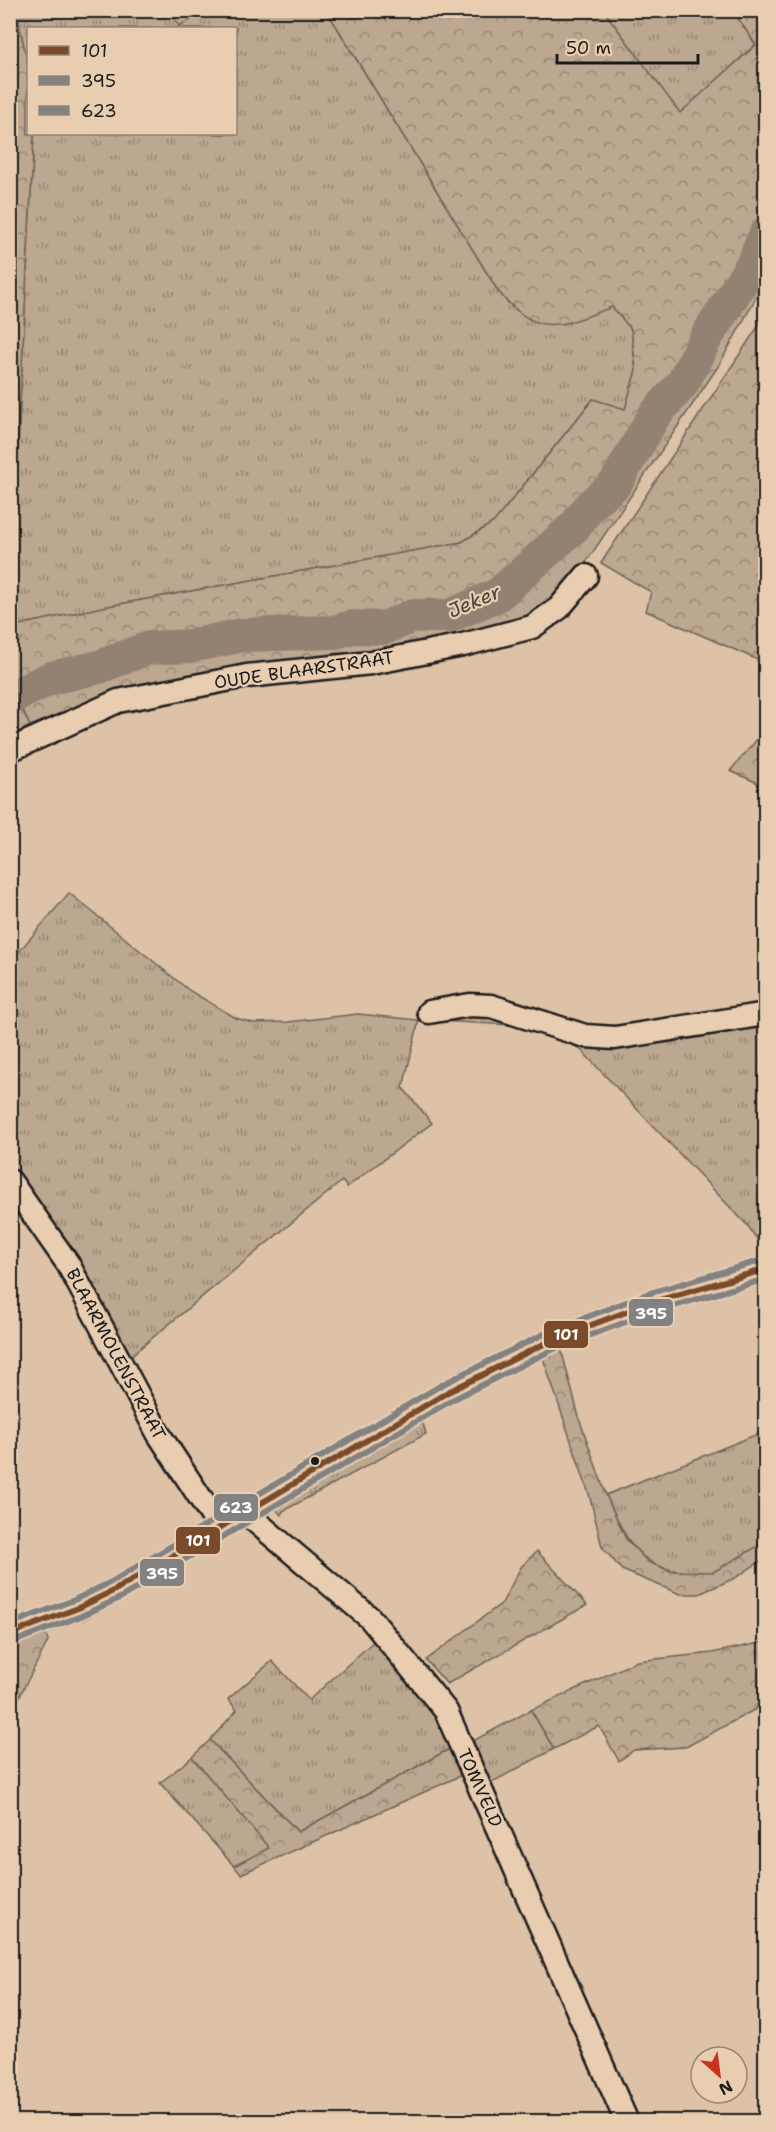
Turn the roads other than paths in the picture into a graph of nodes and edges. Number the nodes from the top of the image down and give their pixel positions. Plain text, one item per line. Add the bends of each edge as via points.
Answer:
1 (586, 576) dead end
2 (10, 750) edge
3 (429, 1012) dead end
4 (765, 1014) edge
5 (10, 1181) edge
6 (765, 1269) edge
7 (247, 1514) junction
8 (220, 1528) junction
9 (10, 1634) edge
10 (627, 2121) edge

1 - 2 street, OUDE BLAARSTRAAT via 559,608 532,627 371,663 247,676 118,701
3 - 4 street via 470,1005 491,1006 585,1036 615,1038
5 - 8 street, BLAARMOLENSTRAAT via 68,1264 158,1433
6 - 7 street via 554,1339 448,1392
7 - 8 street
7 - 10 street, TOMVELD via 370,1618 447,1712
8 - 9 street via 115,1590

